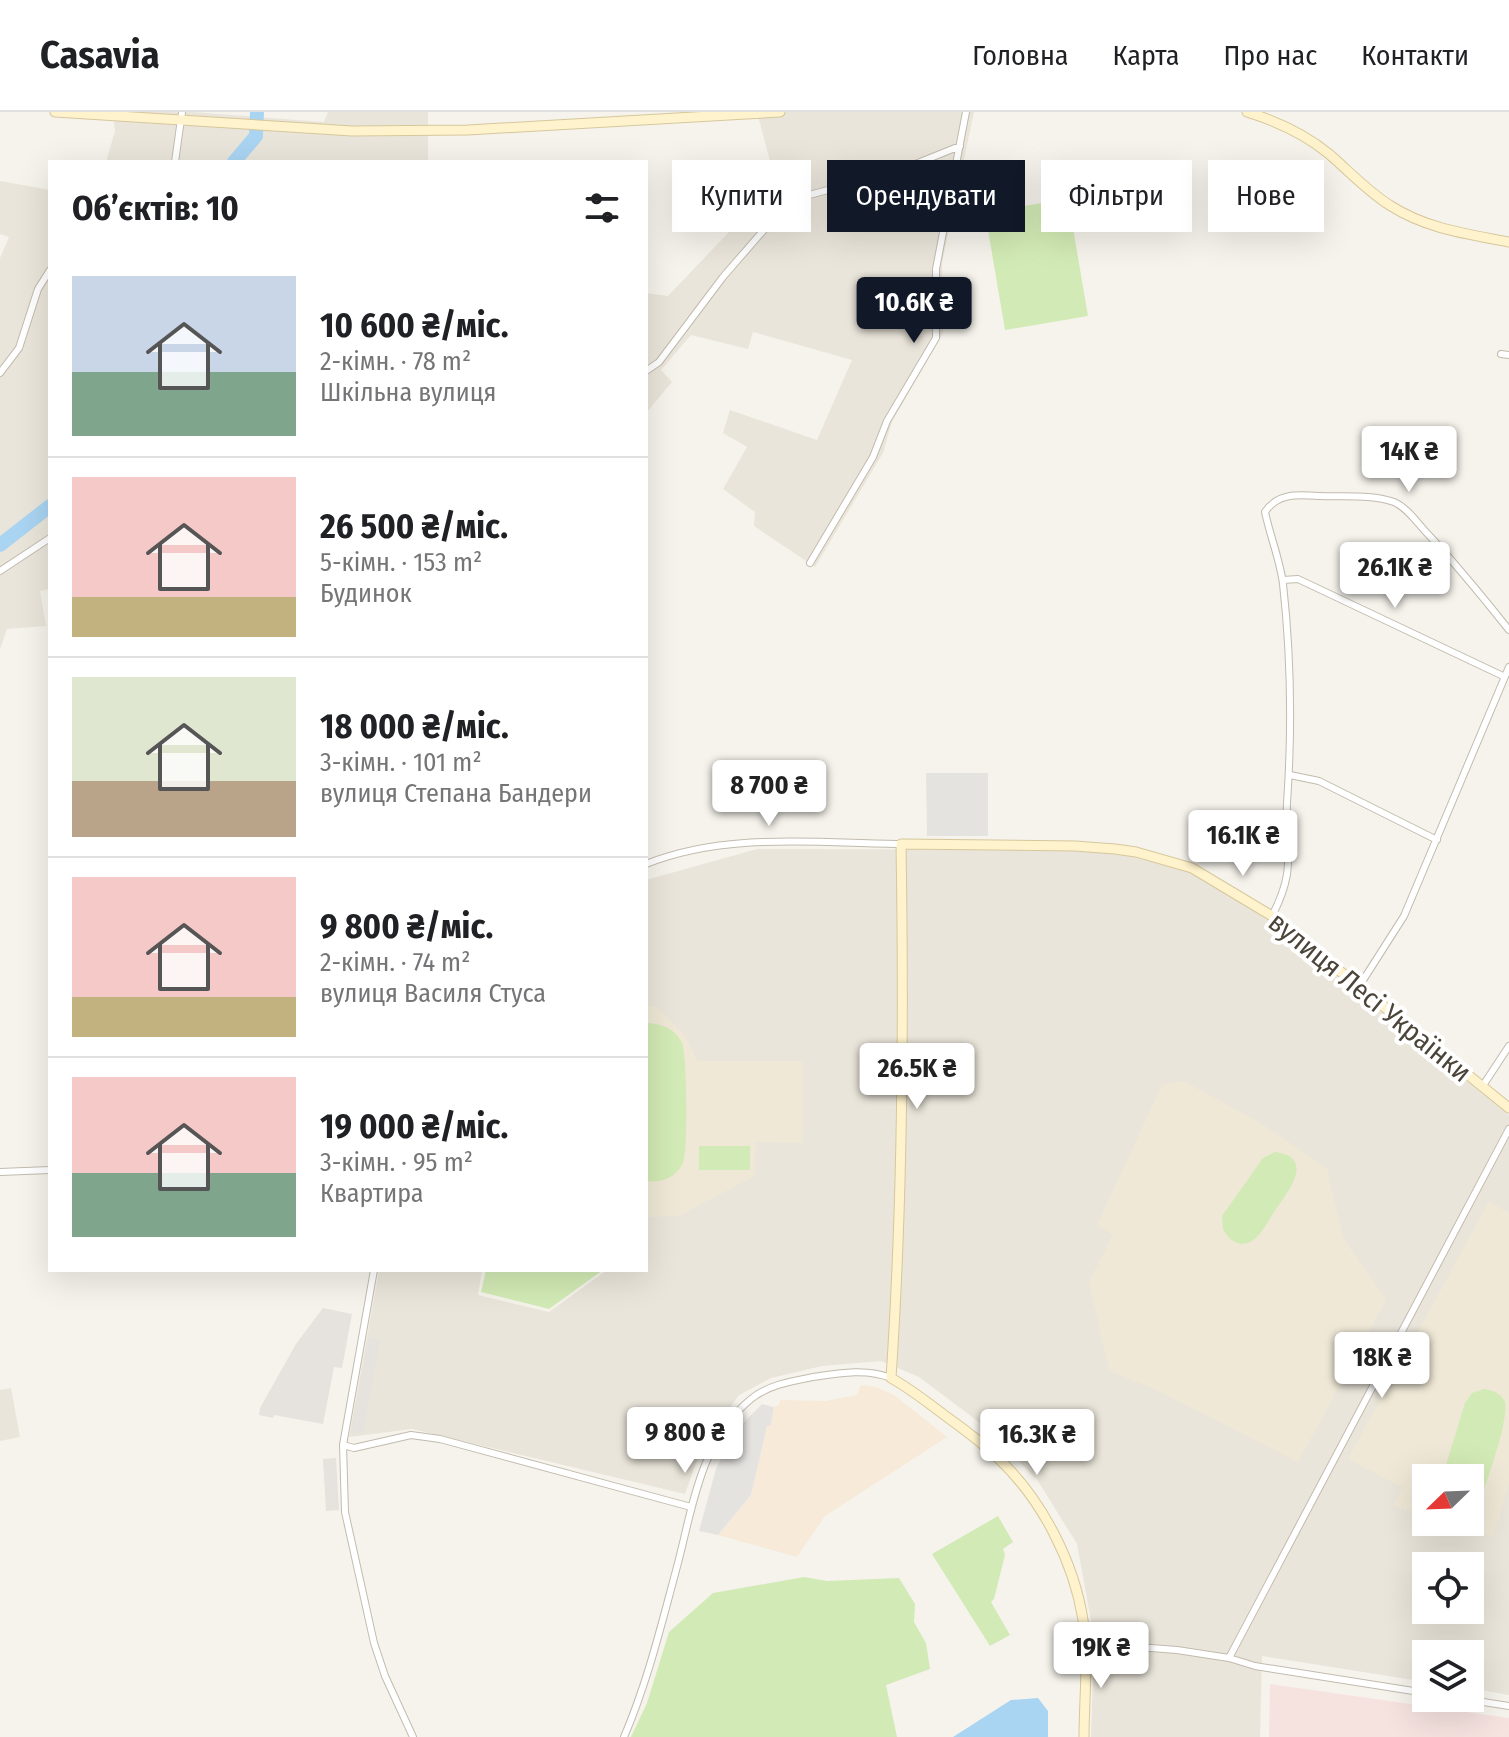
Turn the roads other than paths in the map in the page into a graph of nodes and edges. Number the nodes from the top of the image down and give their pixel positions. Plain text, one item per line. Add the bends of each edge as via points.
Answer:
1 (55, 112) edge
2 (780, 112) edge
3 (966, 112) edge
4 (1247, 112) edge
5 (181, 116) edge
6 (960, 146) junction
7 (175, 160) edge
8 (1509, 242) edge
9 (48, 273) edge
10 (648, 370) edge
11 (0, 373) edge
12 (48, 539) edge
13 (810, 563) dead end
14 (0, 571) edge
15 (1283, 580) junction
16 (1509, 630) edge
17 (1509, 667) edge
18 (1503, 676) junction
19 (1290, 775) junction
20 (1437, 840) junction
21 (901, 844) junction
22 (648, 863) edge
23 (1272, 916) junction
24 (1362, 983) junction
25 (1509, 1046) edge
26 (1484, 1085) junction
27 (1509, 1108) edge
28 (1509, 1129) edge
29 (48, 1170) edge
30 (0, 1172) edge
31 (374, 1272) edge
32 (891, 1378) junction
33 (343, 1445) junction
34 (691, 1507) junction
35 (1086, 1643) junction
36 (1229, 1658) junction
37 (1412, 1691) edge
38 (1484, 1702) edge
39 (1509, 1706) edge
40 (413, 1737) edge
41 (624, 1737) edge
42 (1084, 1737) edge

1 - 5 street
2 - 5 street via 468,130 352,131
3 - 6 street
4 - 8 street via 1272,119 1326,151 1389,205 1418,221
5 - 7 street
6 - 10 street via 898,171 802,197 782,209
6 - 13 street via 936,269 936,338
9 - 11 street via 19,348
12 - 14 street
15 - 16 street via 1265,512 1274,502 1290,495 1395,502 1449,556
15 - 18 street via 1298,579
15 - 19 street
17 - 18 street
18 - 20 street
19 - 20 street via 1319,781
19 - 23 street via 1290,863
20 - 24 street via 1404,916
21 - 22 street via 756,842 690,850
21 - 23 street, вулиця Лесі Українки via 1136,852 1192,868
21 - 32 street via 900,1196
23 - 24 street, вулиця Лесі Українки
24 - 26 street, вулиця Лесі Українки
25 - 26 street
26 - 27 street, вулиця Лесі Українки
28 - 36 street
29 - 30 street
31 - 33 street
32 - 34 street via 874,1372 828,1375 783,1383 752,1398 717,1440
32 - 35 street via 978,1440 1026,1490 1064,1559 1078,1596
33 - 34 street via 354,1448 411,1435 440,1439
33 - 40 street via 345,1512 367,1614 385,1676
34 - 41 street via 647,1679
35 - 36 street
35 - 42 street
36 - 37 street
38 - 39 street

